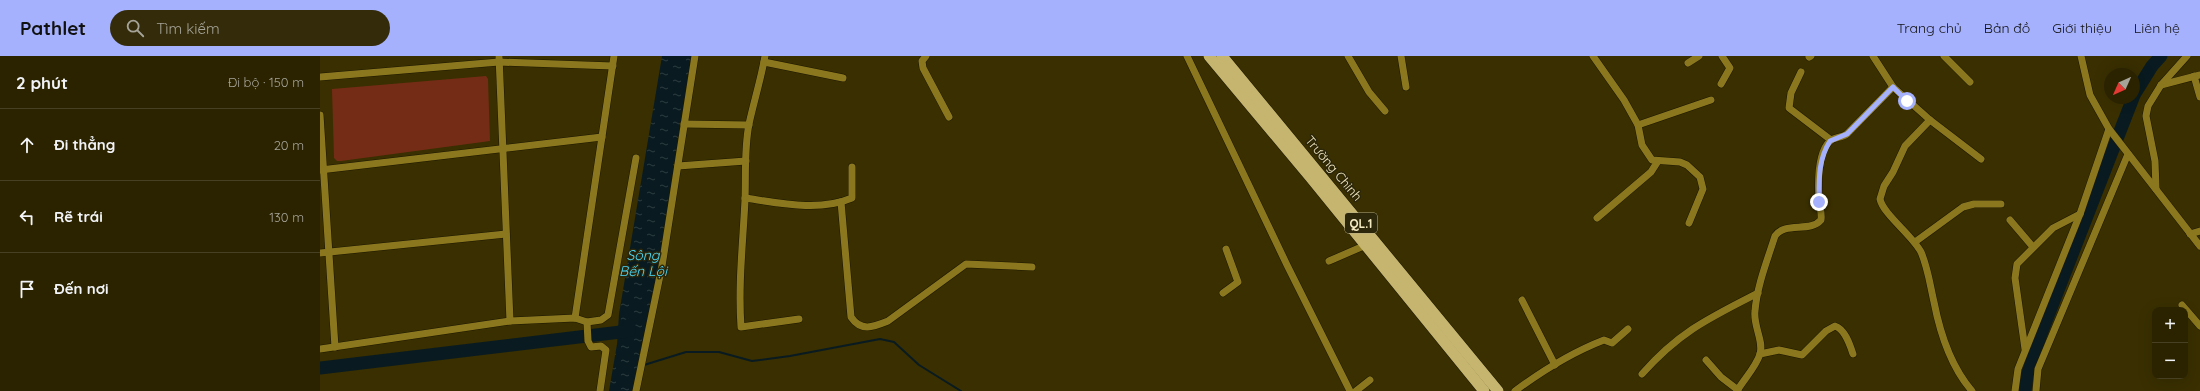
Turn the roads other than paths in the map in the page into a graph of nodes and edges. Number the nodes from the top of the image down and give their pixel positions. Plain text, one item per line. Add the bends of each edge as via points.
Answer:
1 (614, 56) edge
2 (696, 56) edge
3 (926, 56) edge
4 (1188, 56) edge
5 (1209, 56) edge
6 (1222, 56) edge
7 (1348, 56) edge
8 (1401, 56) edge
9 (1593, 56) edge
10 (1699, 56) edge
11 (1722, 56) edge
12 (1873, 56) edge
13 (1944, 56) edge
14 (2081, 56) edge
15 (2187, 56) edge
16 (499, 59) edge
17 (765, 59) edge
18 (1688, 63) dead end
19 (613, 66) junction
20 (1801, 72) dead end
21 (2197, 76) edge
22 (320, 77) edge
23 (844, 78) dead end
24 (1970, 82) dead end
25 (1721, 84) dead end
26 (2161, 85) junction
27 (1406, 86) dead end
28 (1893, 87) junction
29 (2200, 97) edge
30 (1711, 100) dead end
31 (1385, 111) dead end
32 (320, 115) edge
33 (949, 117) dead end
34 (1930, 120) junction
35 (684, 124) junction
36 (749, 125) junction
37 (1638, 125) junction
38 (2109, 129) junction
39 (602, 137) junction
40 (1831, 140) junction
41 (503, 148) junction
42 (2128, 154) junction
43 (636, 158) dead end
44 (1980, 159) dead end
45 (746, 161) junction
46 (1658, 161) junction
47 (678, 166) junction
48 (852, 167) dead end
49 (322, 170) edge
50 (2156, 189) junction
51 (745, 198) junction
52 (841, 202) junction
53 (2000, 204) dead end
54 (2080, 214) junction
55 (1597, 218) dead end
56 (2010, 220) dead end
57 (1689, 223) dead end
58 (2200, 231) edge
59 (506, 234) junction
60 (2190, 234) junction
61 (1915, 242) junction
62 (1366, 245) junction
63 (2200, 246) edge
64 (2033, 247) junction
65 (1226, 249) dead end
66 (329, 252) junction
67 (320, 253) edge
68 (1329, 261) dead end
69 (1032, 267) dead end
70 (1223, 293) dead end
71 (1758, 293) junction
72 (1522, 300) dead end
73 (2182, 305) dead end
74 (575, 318) junction
75 (799, 318) dead end
76 (510, 321) junction
77 (587, 325) junction
78 (2200, 326) edge
79 (1628, 329) dead end
80 (335, 347) junction
81 (320, 349) edge
82 (2025, 349) junction
83 (1760, 354) junction
84 (1853, 354) dead end
85 (1706, 360) dead end
86 (1555, 365) junction
87 (1642, 374) dead end
88 (1370, 380) dead end
89 (600, 391) edge
90 (636, 391) edge
91 (1350, 391) edge
92 (1356, 391) edge
93 (1484, 391) edge
94 (1498, 391) edge
95 (1515, 391) edge
96 (1738, 391) edge
97 (1972, 391) edge
98 (2015, 391) edge
99 (2036, 391) edge

1 - 19 street
2 - 35 street
3 - 33 street via 922,61 923,68
4 - 91 street
5 - 62 highway, Trường Chinh / QL.1
6 - 94 highway, Trường Chinh / QL.1
7 - 31 street via 1369,92
8 - 27 street
9 - 37 street
10 - 18 street
11 - 25 street via 1730,68
12 - 28 street
13 - 24 street
14 - 38 street via 2090,95
15 - 26 street
16 - 19 street
16 - 22 street
16 - 41 street
17 - 23 street
17 - 36 street
19 - 39 street
20 - 40 street via 1791,92 1789,108
21 - 26 street
21 - 29 street
26 - 50 street via 2148,106 2146,116 2155,161
28 - 34 street
28 - 40 street via 1847,134
30 - 37 street
32 - 49 street
34 - 44 street
34 - 61 street via 1905,146 1881,192 1881,204
35 - 36 street
35 - 47 street
36 - 45 street
37 - 46 street via 1638,137 1644,150 1652,160
38 - 42 street
38 - 54 street
39 - 41 street
39 - 74 street
40 - 71 street via 1819,170 1821,220 1814,224 1783,229 1777,233
41 - 49 street
41 - 59 street
42 - 50 street
42 - 99 street via 2038,369
43 - 77 street via 608,316
45 - 47 street
45 - 51 street
46 - 55 street via 1651,172
46 - 57 street via 1680,162 1700,177 1703,189
47 - 90 street via 662,266
48 - 52 street via 852,198
49 - 66 street
50 - 60 street
51 - 52 street via 810,205
51 - 75 street via 739,284 741,327
52 - 69 street via 851,317 856,324 864,328 876,327 888,321 966,264
53 - 61 street via 1974,204 1962,207
54 - 64 street via 2053,228
54 - 82 street
56 - 64 street
58 - 60 street
59 - 66 street
59 - 76 street
60 - 63 street
61 - 97 street via 1925,261 1943,336 1956,369
62 - 68 street
62 - 93 highway, Trường Chinh / QL.1
64 - 82 street via 2020,259 2015,269
65 - 70 street via 1238,282
66 - 67 street
66 - 80 street
71 - 83 street via 1754,321 1760,342
71 - 87 street via 1684,333 1661,352
72 - 86 street
73 - 78 street
74 - 76 street
74 - 77 street
76 - 80 street
77 - 89 street via 588,342 591,347 600,346 606,350
79 - 86 street via 1612,343 1606,340 1599,342
80 - 81 street
82 - 98 street via 2018,369
83 - 84 street via 1779,350 1802,355 1826,331 1835,326 1847,339
83 - 96 street
85 - 96 street
86 - 95 street
88 - 92 street

